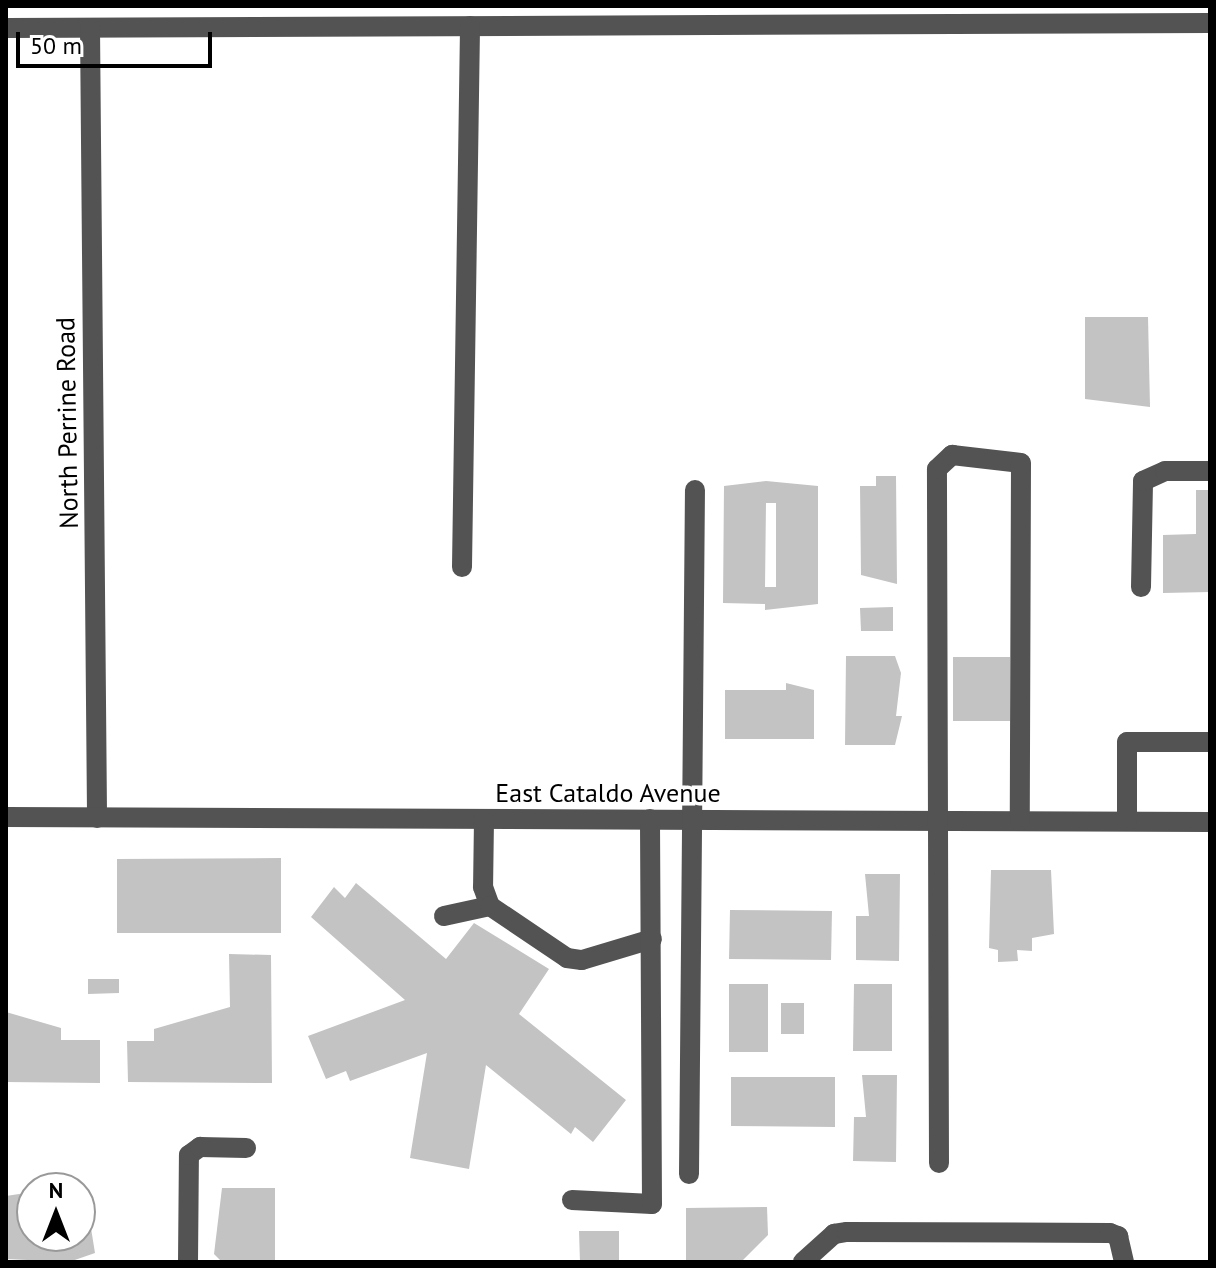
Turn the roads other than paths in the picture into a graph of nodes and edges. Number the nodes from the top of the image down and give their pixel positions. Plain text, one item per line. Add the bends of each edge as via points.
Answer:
1 (161, 6) edge
2 (1210, 23) edge
3 (470, 26) junction
4 (6, 28) edge
5 (90, 28) junction
6 (161, 28) junction
7 (1210, 471) edge
8 (695, 490) dead end
9 (462, 567) dead end
10 (1141, 587) dead end
11 (1210, 742) edge
12 (6, 817) edge
13 (97, 818) junction
14 (484, 819) junction
15 (650, 819) junction
16 (694, 820) junction
17 (936, 821) junction
18 (1020, 821) junction
19 (1127, 821) junction
20 (1210, 822) edge
21 (490, 906) junction
22 (444, 916) dead end
23 (652, 939) junction
24 (246, 1148) dead end
25 (939, 1163) dead end
26 (689, 1174) dead end
27 (572, 1200) dead end
28 (188, 1262) edge
29 (803, 1262) edge
30 (1124, 1262) edge

1 - 6 street
2 - 3 street
3 - 6 street
3 - 9 street
4 - 5 street
5 - 6 street
5 - 13 street, North Perrine Road
7 - 10 street via 1165,471 1143,481
8 - 16 street
11 - 19 street via 1127,742
12 - 13 street, East Cataldo Avenue
13 - 14 street, East Cataldo Avenue
14 - 15 street, East Cataldo Avenue
14 - 21 street via 483,887
15 - 16 street, East Cataldo Avenue
15 - 23 street
16 - 17 street, East Cataldo Avenue
16 - 26 street
17 - 18 street, East Cataldo Avenue
17 - 18 street via 937,469 952,455 984,454 1021,463
17 - 25 street
18 - 19 street, East Cataldo Avenue
19 - 20 street, East Cataldo Avenue
21 - 22 street
21 - 23 street via 567,958 596,958
23 - 27 street via 652,1204
24 - 28 street via 200,1147 189,1155
29 - 30 street via 834,1234 991,1232 1110,1233 1118,1236

